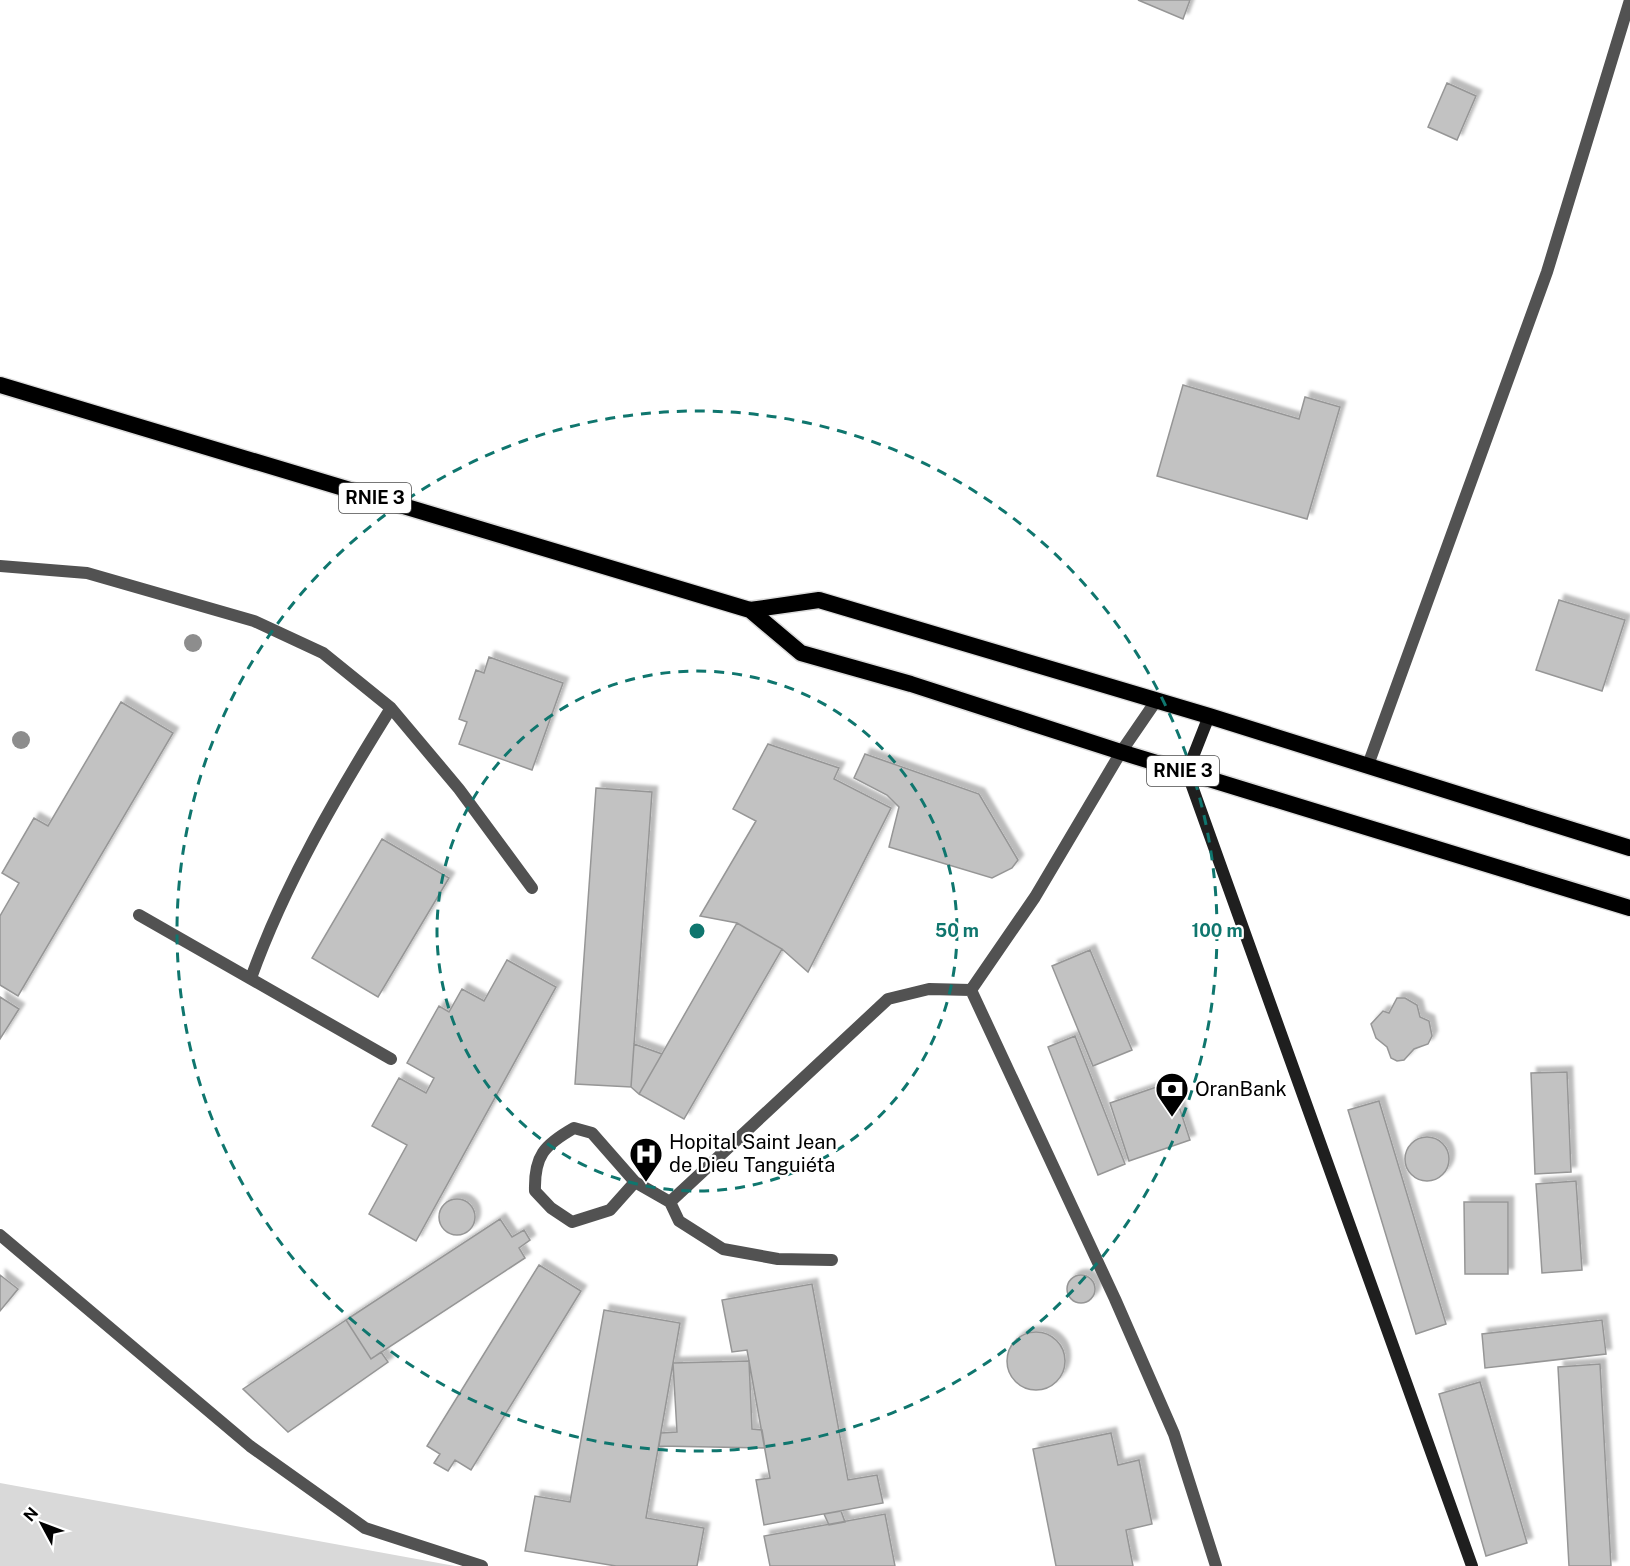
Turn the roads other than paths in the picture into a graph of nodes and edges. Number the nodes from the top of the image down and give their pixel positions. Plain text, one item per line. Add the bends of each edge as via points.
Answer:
1 (1630, 0) edge
2 (0, 385) edge
3 (0, 566) edge
4 (750, 610) junction
5 (1156, 701) junction
6 (391, 708) junction
7 (1209, 716) junction
8 (1121, 752) junction
9 (1368, 765) junction
10 (1187, 772) junction
11 (1630, 848) edge
12 (532, 888) dead end
13 (1630, 908) edge
14 (139, 915) dead end
15 (251, 978) junction
16 (971, 990) junction
17 (391, 1059) dead end
18 (635, 1182) junction
19 (670, 1202) junction
20 (0, 1235) edge
21 (832, 1260) dead end
22 (482, 1566) edge
23 (1216, 1566) edge
24 (1472, 1566) edge

1 - 9 street via 1547,272
2 - 4 highway, RNIE 3
3 - 6 street via 87,573 254,621 323,653
4 - 5 highway, RNIE 3 via 819,600
4 - 8 highway, RNIE 3 via 801,653
5 - 7 highway, RNIE 3
5 - 8 street
6 - 12 street via 459,789
6 - 15 street via 304,859
7 - 9 highway, RNIE 3
7 - 10 main road
8 - 10 highway, RNIE 3
8 - 16 street via 1035,897
9 - 11 highway, RNIE 3
10 - 13 highway, RNIE 3
10 - 24 main road
14 - 15 street
15 - 17 street
16 - 19 street via 929,988 888,999
16 - 23 street via 1116,1299 1174,1434
18 - 18 street via 592,1133 574,1128 548,1145 534,1169 535,1191 572,1222 610,1210
18 - 19 street
19 - 21 street via 679,1221 723,1249 778,1259
20 - 22 street via 250,1446 365,1528

